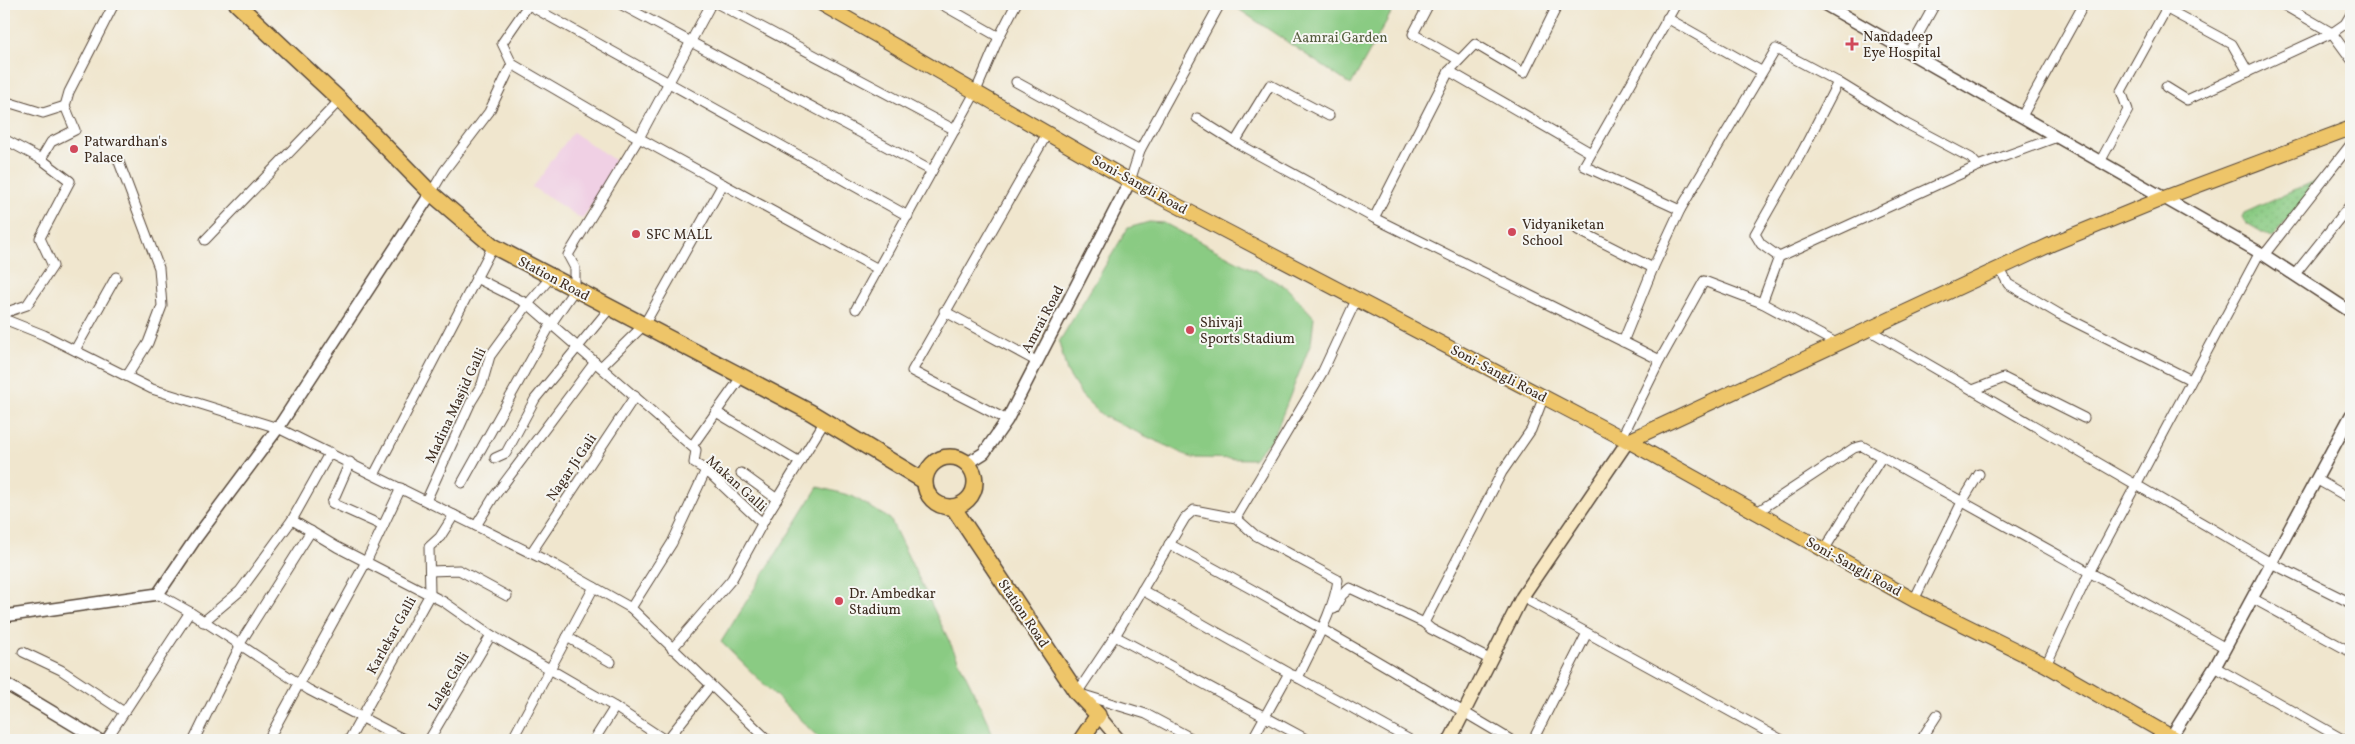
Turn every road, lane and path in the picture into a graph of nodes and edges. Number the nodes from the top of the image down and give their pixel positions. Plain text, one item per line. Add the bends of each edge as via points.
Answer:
1 (114, 4) edge
2 (237, 4) edge
3 (528, 4) edge
4 (620, 4) edge
5 (711, 4) edge
6 (718, 4) edge
7 (822, 4) edge
8 (941, 4) edge
9 (1016, 4) edge
10 (1220, 4) edge
11 (1429, 4) edge
12 (1558, 4) edge
13 (1676, 4) edge
14 (1824, 4) edge
15 (1935, 4) edge
16 (2084, 4) edge
17 (2286, 5) edge
18 (2168, 6) edge
19 (2351, 14) edge
20 (1667, 18) junction
21 (2332, 33) junction
22 (998, 37) junction
23 (690, 42) junction
24 (1909, 52) junction
25 (2351, 59) edge
26 (1459, 60) junction
27 (512, 64) junction
28 (1761, 71) junction
29 (1449, 72) junction
30 (2248, 72) junction
31 (669, 81) junction
32 (1016, 82) dead end
33 (1838, 82) junction
34 (2166, 87) dead end
35 (976, 92) junction
36 (340, 100) junction
37 (4, 101) edge
38 (65, 106) junction
39 (1329, 116) dead end
40 (2022, 116) junction
41 (1197, 118) dead end
42 (2351, 128) edge
43 (955, 130) junction
44 (1048, 132) junction
45 (2057, 136) junction
46 (639, 138) junction
47 (4, 140) edge
48 (1235, 142) junction
49 (2351, 144) edge
50 (1140, 150) junction
51 (1591, 153) junction
52 (41, 159) junction
53 (119, 162) dead end
54 (2100, 162) junction
55 (1978, 166) junction
56 (932, 171) junction
57 (1130, 181) junction
58 (723, 184) junction
59 (431, 193) junction
60 (2164, 198) junction
61 (2351, 204) edge
62 (1680, 210) junction
63 (908, 216) junction
64 (1374, 218) junction
65 (1578, 230) dead end
66 (205, 240) dead end
67 (493, 246) junction
68 (2262, 254) junction
69 (1779, 257) junction
70 (1653, 268) junction
71 (878, 269) junction
72 (2000, 269) junction
73 (2295, 274) junction
74 (116, 277) dead end
75 (552, 277) junction
76 (476, 278) junction
77 (575, 289) junction
78 (1357, 298) junction
79 (1762, 303) junction
80 (528, 304) junction
81 (610, 308) junction
82 (856, 309) dead end
83 (944, 311) junction
84 (2351, 312) edge
85 (4, 313) edge
86 (4, 319) edge
87 (551, 324) junction
88 (644, 325) junction
89 (1869, 330) junction
90 (1623, 342) junction
91 (1838, 344) junction
92 (578, 347) junction
93 (75, 350) junction
94 (1660, 360) junction
95 (1036, 361) junction
96 (598, 365) junction
97 (127, 376) junction
98 (742, 376) junction
99 (2191, 380) junction
100 (1973, 390) junction
101 (635, 396) junction
102 (1544, 396) junction
103 (716, 412) junction
104 (2351, 415) edge
105 (2084, 418) dead end
106 (1007, 420) junction
107 (825, 421) junction
108 (278, 428) junction
109 (2348, 429) edge
110 (1625, 439) junction
111 (692, 446) junction
112 (330, 452) junction
113 (495, 458) dead end
114 (1881, 458) junction
115 (350, 462) junction
116 (800, 462) junction
117 (968, 463) junction
118 (706, 470) junction
119 (741, 473) dead end
120 (1979, 474) dead end
121 (374, 475) junction
122 (2316, 479) junction
123 (924, 481) junction
124 (462, 483) dead end
125 (2136, 483) junction
126 (401, 488) junction
127 (2351, 498) edge
128 (777, 499) junction
129 (426, 501) junction
130 (1962, 502) junction
131 (954, 507) junction
132 (1757, 512) junction
133 (454, 515) junction
134 (1236, 518) junction
135 (292, 520) junction
136 (762, 523) junction
137 (383, 526) junction
138 (476, 526) junction
139 (311, 532) junction
140 (1169, 544) junction
141 (1824, 550) junction
142 (530, 553) junction
143 (366, 562) junction
144 (2271, 563) junction
145 (430, 571) junction
146 (2090, 571) junction
147 (594, 587) junction
148 (1142, 590) junction
149 (158, 594) junction
150 (430, 594) junction
151 (507, 596) dead end
152 (1522, 597) junction
153 (2252, 598) junction
154 (1914, 600) junction
155 (2351, 603) edge
156 (631, 608) junction
157 (190, 612) junction
158 (4, 616) edge
159 (203, 622) junction
160 (1424, 623) junction
161 (1320, 630) junction
162 (1588, 633) junction
163 (491, 635) junction
164 (1115, 636) junction
165 (567, 637) junction
166 (240, 645) junction
167 (2224, 647) junction
168 (672, 649) junction
169 (23, 652) dead end
170 (2351, 652) edge
171 (1491, 660) junction
172 (611, 662) dead end
173 (2046, 665) junction
174 (2215, 667) junction
175 (550, 670) junction
176 (1289, 673) junction
177 (1298, 678) junction
178 (4, 683) edge
179 (299, 684) junction
180 (710, 686) junction
181 (1077, 693) junction
182 (615, 707) junction
183 (124, 712) junction
184 (1465, 713) junction
185 (1098, 715) junction
186 (1937, 715) dead end
187 (361, 717) junction
188 (1264, 717) junction
189 (2172, 739) edge
190 (99, 740) edge
191 (106, 740) edge
192 (194, 740) edge
193 (268, 740) edge
194 (349, 740) edge
195 (405, 740) edge
196 (429, 740) edge
197 (512, 740) edge
198 (594, 740) edge
199 (666, 740) edge
200 (768, 740) edge
201 (1081, 740) edge
202 (1120, 740) edge
203 (1194, 740) edge
204 (1252, 740) edge
205 (1308, 740) edge
206 (1410, 740) edge
207 (1450, 740) edge
208 (1511, 740) edge
209 (1533, 740) edge
210 (1782, 740) edge
211 (1921, 740) edge
212 (2344, 740) edge

1 - 38 street
2 - 36 highway, Station Road
3 - 27 street via 502,43
3 - 31 street
4 - 23 street
5 - 23 street
6 - 43 street
7 - 35 main road, Soni-Sangli Road
8 - 22 street
9 - 22 street
10 - 50 street
11 - 26 street via 1413,34
12 - 26 street via 1524,73 1475,44
13 - 20 street
14 - 24 street
15 - 24 street
16 - 40 street
17 - 21 street
18 - 30 street via 2232,44
18 - 54 street via 2121,91 2128,110
19 - 21 street via 2345,24
20 - 28 street
20 - 51 street
21 - 25 street
21 - 30 street
22 - 35 street
23 - 31 street
23 - 56 street
24 - 40 street
26 - 29 street
27 - 46 street
27 - 59 street via 489,112
28 - 33 street via 1776,49
28 - 62 street
29 - 51 street
29 - 64 street
30 - 34 street via 2187,100
31 - 46 street
31 - 63 street
32 - 50 street
33 - 55 street via 1971,158
33 - 69 street via 1755,234 1761,244
35 - 43 street
35 - 44 main road, Soni-Sangli Road
36 - 59 highway, Station Road
36 - 66 street
37 - 38 street via 42,113
38 - 52 street via 75,130 51,142
39 - 48 street via 1270,85
40 - 45 street
41 - 48 street
42 - 60 main road
43 - 56 street
44 - 57 main road, Soni-Sangli Road
44 - 83 street
45 - 54 street
45 - 55 street
46 - 58 street
46 - 77 street via 568,255 575,268
47 - 52 street
48 - 64 street
49 - 68 street
50 - 57 street
51 - 62 street via 1584,166
52 - 85 street via 70,181 40,238 53,266 27,305
53 - 97 street via 159,268 162,306 148,343
54 - 60 street
55 - 69 street
56 - 63 street
57 - 78 main road, Soni-Sangli Road
57 - 95 street, Amrai Road
58 - 71 street
58 - 88 street
59 - 67 highway, Station Road
59 - 108 street
60 - 68 street
60 - 72 main road
61 - 73 street
62 - 70 street
63 - 71 street
64 - 90 street
65 - 70 street
67 - 75 highway, Station Road
67 - 76 street
68 - 73 street
68 - 99 street
69 - 79 street
70 - 90 street
71 - 82 street
72 - 89 main road
72 - 99 street via 2008,284 2059,314
73 - 84 street
74 - 93 street
75 - 77 highway, Station Road
75 - 80 street, Madina Masjid Galli
76 - 80 street
76 - 121 street
77 - 81 highway, Station Road
77 - 87 street
78 - 102 main road, Soni-Sangli Road
78 - 134 street via 1322,373
79 - 91 street
79 - 94 street via 1704,281
80 - 87 street
80 - 129 street, Madina Masjid Galli via 490,356 482,384 470,402
81 - 88 highway, Station Road
81 - 92 street
83 - 95 street
83 - 106 street via 912,371
86 - 93 street
87 - 92 street
87 - 124 street
88 - 96 street
88 - 98 highway, Station Road
89 - 91 main road
89 - 100 street
90 - 94 street
91 - 110 main road
92 - 96 street
92 - 113 street via 535,399 506,453
93 - 97 street
94 - 110 street
95 - 106 street, Amrai Road
96 - 101 street
96 - 138 street via 493,498
97 - 108 street via 152,389
98 - 103 street
98 - 107 highway, Station Road
99 - 125 street
100 - 105 street via 2004,378
100 - 125 street
101 - 111 street
101 - 142 street, Nagar Ji Gali
102 - 110 main road, Soni-Sangli Road
102 - 160 street via 1531,430 1502,472
103 - 111 street
103 - 116 street
104 - 109 street
106 - 117 street, Amrai Road via 984,453
107 - 116 street
107 - 123 highway, Station Road
108 - 112 street
108 - 149 street
109 - 122 street
110 - 132 main road, Soni-Sangli Road
110 - 152 main road
111 - 118 street, Makan Galli via 696,450 694,463
112 - 115 street
112 - 135 street
114 - 130 street
114 - 132 street via 1862,446 1854,448
114 - 141 street
115 - 121 street
115 - 137 street via 332,503
116 - 128 street
117 - 123 highway via 958,458 943,457 930,466
117 - 131 highway via 975,475 974,492 962,505
118 - 136 street, Makan Galli
118 - 156 street via 672,543
119 - 128 street
120 - 130 street
121 - 126 street
122 - 127 street
122 - 144 street
123 - 131 highway via 925,490 936,504
125 - 144 street
125 - 146 street
126 - 129 street
126 - 137 street
128 - 136 street
129 - 133 street
130 - 146 street
130 - 154 street
131 - 181 highway, Station Road
132 - 141 main road, Soni-Sangli Road
133 - 138 street
133 - 145 street, Karlekar Galli via 440,537 429,547
134 - 140 street via 1194,510 1185,518
134 - 161 street via 1255,535 1338,580
135 - 139 street
135 - 159 street via 240,591
136 - 168 street via 732,579
137 - 143 street
138 - 142 street
139 - 143 street
139 - 166 street
140 - 148 street
140 - 161 street via 1250,587
141 - 154 main road, Soni-Sangli Road
142 - 147 street
143 - 150 street
143 - 179 street
144 - 153 street
144 - 155 street
145 - 150 street, Karlekar Galli
145 - 151 street via 459,570
146 - 167 street
146 - 173 street
147 - 156 street
147 - 165 street
148 - 164 street
148 - 176 street
149 - 157 street
149 - 158 street
150 - 163 street
150 - 187 street, Karlekar Galli
152 - 162 street
152 - 171 main road
153 - 167 street
153 - 170 street
154 - 173 main road, Soni-Sangli Road
156 - 168 street
157 - 159 street
157 - 183 street
159 - 166 street
160 - 161 street via 1350,588 1342,594
160 - 171 street
161 - 177 street
161 - 184 street
162 - 209 street
162 - 210 street
163 - 175 street
163 - 196 street, Lalge Galli
164 - 181 street
164 - 188 street
165 - 172 street
165 - 175 street
166 - 179 street
166 - 192 street
167 - 174 street
168 - 180 street
169 - 183 street via 61,670
171 - 184 main road
173 - 189 main road, Soni-Sangli Road
174 - 189 street
174 - 212 street
175 - 182 street
175 - 197 street
176 - 177 street
176 - 188 street
177 - 206 street
178 - 190 street
179 - 187 street
179 - 193 street
180 - 199 street
180 - 200 street
181 - 185 highway, Station Road
181 - 203 street via 1146,714
182 - 198 street
182 - 199 street
183 - 191 street
184 - 207 main road
184 - 208 street
185 - 201 highway
185 - 202 main road
186 - 211 street
187 - 194 street, Karlekar Galli
187 - 195 street
188 - 204 street
188 - 205 street

